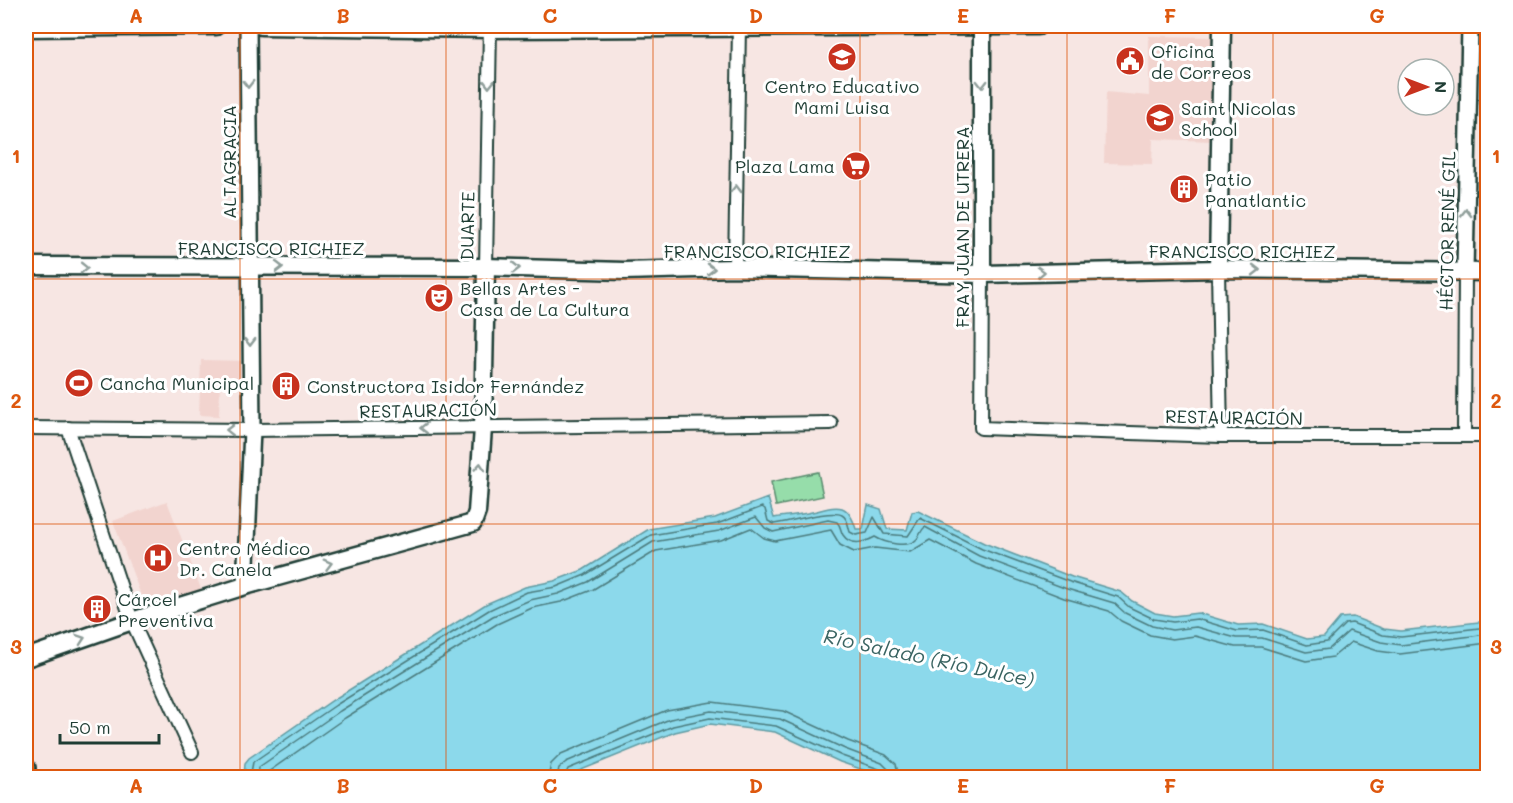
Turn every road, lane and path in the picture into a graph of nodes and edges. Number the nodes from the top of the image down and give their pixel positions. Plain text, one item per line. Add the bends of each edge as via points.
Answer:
1 (216, 26) edge
2 (248, 26) edge
3 (261, 26) edge
4 (739, 26) edge
5 (982, 26) edge
6 (1038, 26) edge
7 (1222, 26) edge
8 (1470, 26) edge
9 (490, 27) edge
10 (26, 28) edge
11 (26, 266) edge
12 (249, 267) junction
13 (486, 267) junction
14 (735, 268) junction
15 (1218, 269) junction
16 (1465, 271) junction
17 (1488, 272) edge
18 (982, 274) junction
19 (831, 423) dead end
20 (27, 426) edge
21 (68, 428) junction
22 (483, 428) junction
23 (981, 428) joint
24 (252, 430) junction
25 (1221, 436) junction
26 (1464, 436) junction
27 (1488, 436) edge
28 (245, 586) junction
29 (132, 621) junction
30 (26, 658) edge
31 (192, 752) dead end
32 (26, 768) edge
33 (26, 777) edge

1 - 10 main road
2 -> 12 street, ALTAGRACIA
3 - 9 main road
4 - 5 main road
4 - 9 main road
14 -> 4 street
5 - 6 main road
5 -> 18 main road, FRAY JUAN DE UTRERA
7 - 15 main road
16 -> 8 street, HÉCTOR RENÉ GIL
9 -> 13 street, DUARTE
11 -> 12 main road, FRANCISCO RICHIEZ
12 -> 13 main road, FRANCISCO RICHIEZ
12 -> 24 street, ALTAGRACIA
13 -> 14 main road, FRANCISCO RICHIEZ via 624,271
13 - 22 main road, DUARTE
14 - 18 main road, FRANCISCO RICHIEZ
15 -> 16 main road, FRANCISCO RICHIEZ
18 -> 15 main road, FRANCISCO RICHIEZ
15 - 25 street
16 - 17 main road, FRANCISCO RICHIEZ
16 - 26 street, HÉCTOR RENÉ GIL
18 - 23 street, FRAY JUAN DE UTRERA
19 - 22 street, RESTAURACIÓN
20 - 21 street, RESTAURACIÓN
24 -> 21 street, RESTAURACIÓN
21 - 29 street
22 -> 24 street, RESTAURACIÓN
28 -> 22 main road, DUARTE via 475,521
23 - 25 street, RESTAURACIÓN
24 - 28 street, ALTAGRACIA
25 - 26 street, RESTAURACIÓN
26 - 27 street, RESTAURACIÓN
28 - 29 main road
30 -> 29 main road
29 - 31 street
32 - 33 main road

